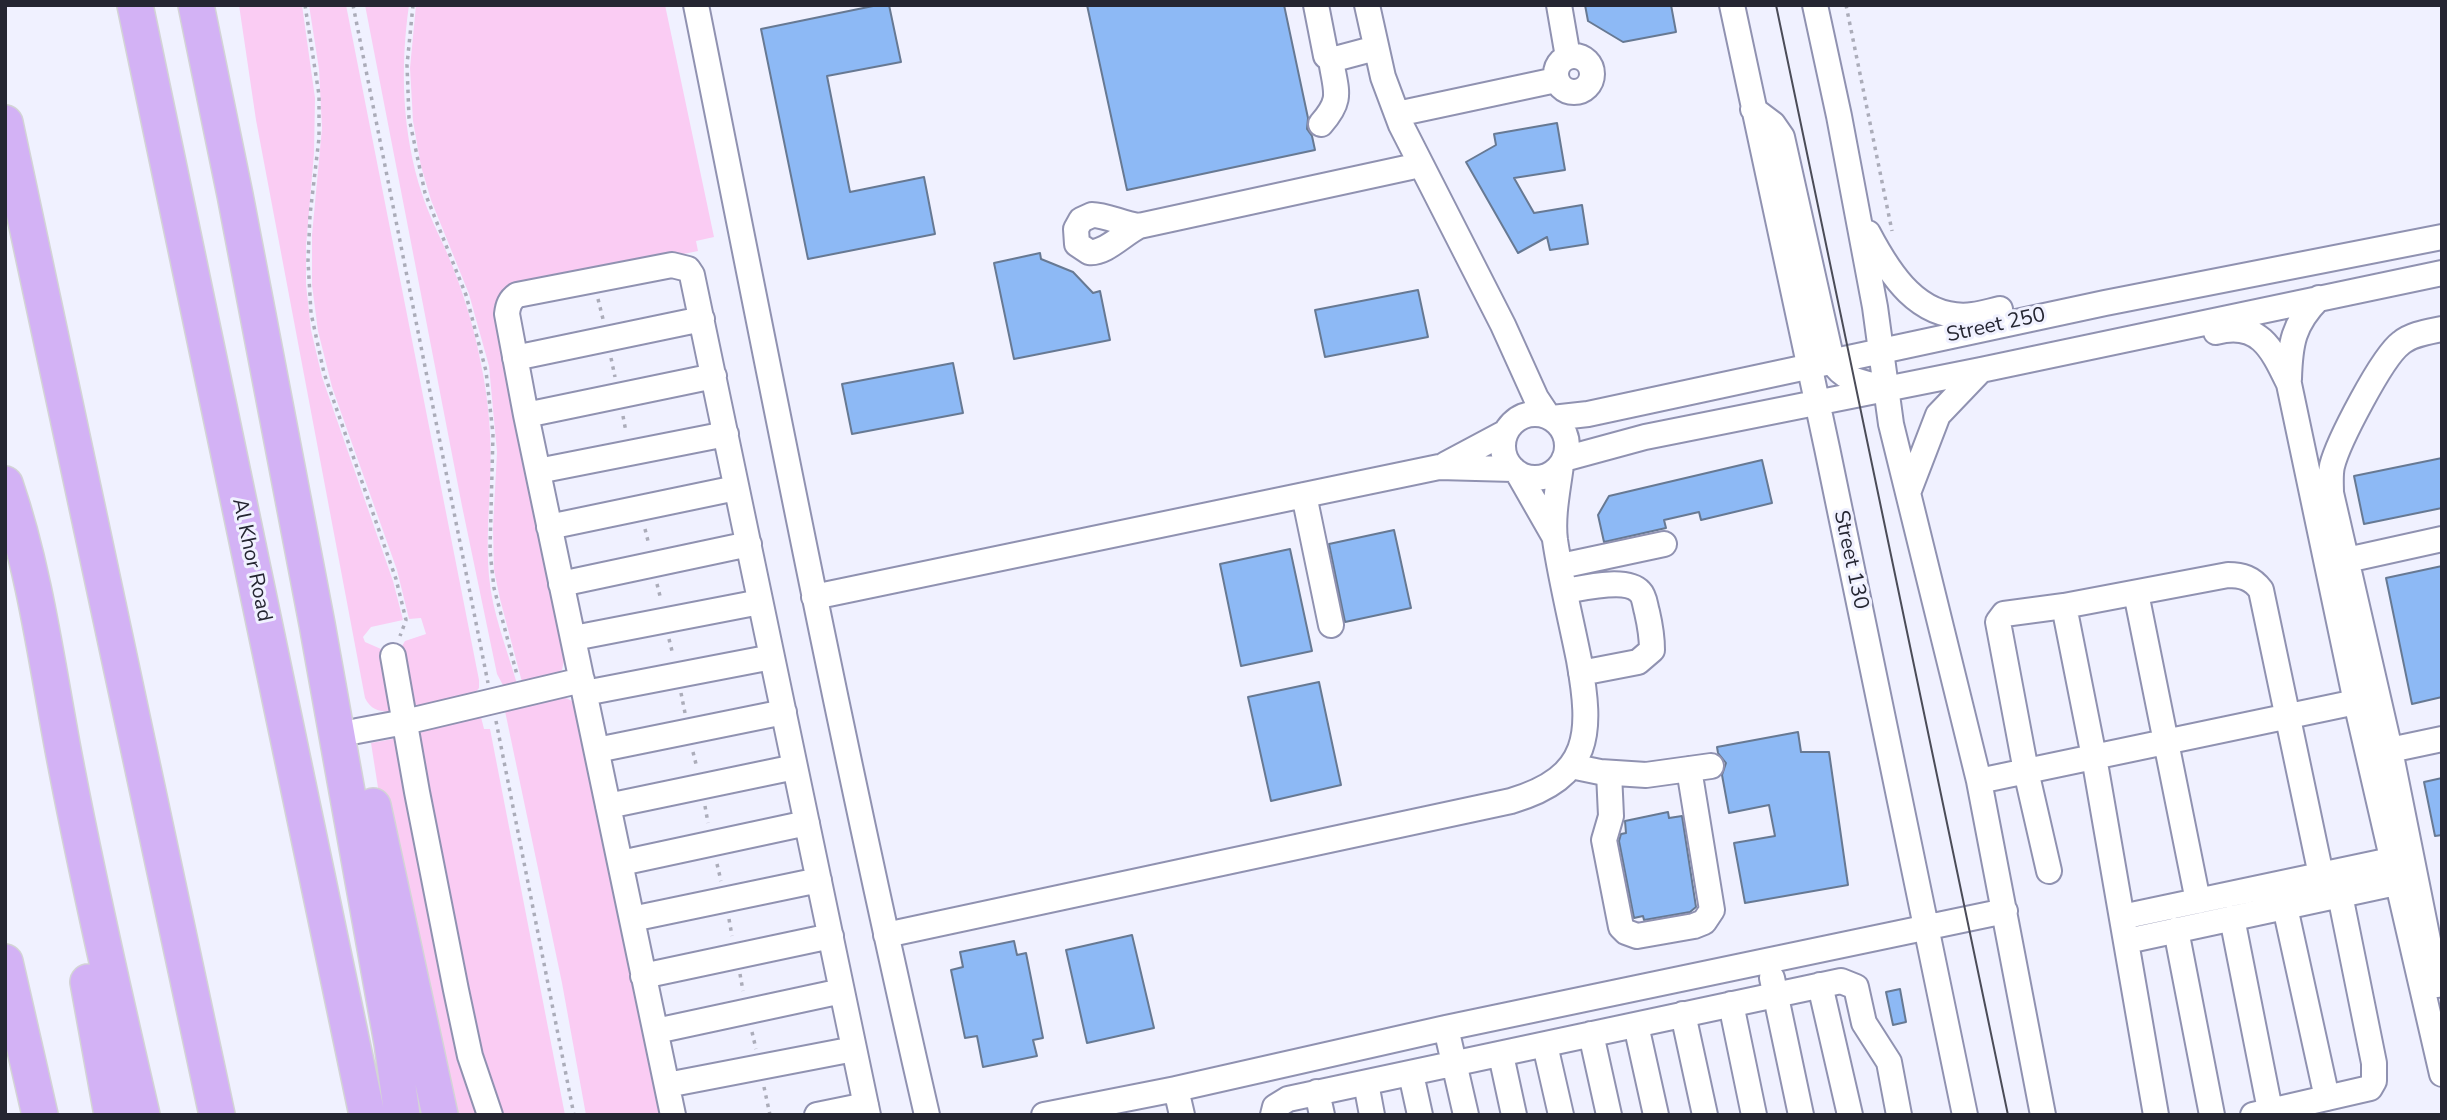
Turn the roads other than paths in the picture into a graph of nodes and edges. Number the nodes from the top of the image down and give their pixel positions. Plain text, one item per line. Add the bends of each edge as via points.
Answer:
1 (135, 5) edge
2 (196, 5) edge
3 (219, 5) edge
4 (696, 5) edge
5 (1316, 5) edge
6 (1367, 5) edge
7 (1559, 5) edge
8 (1732, 5) edge
9 (1815, 5) edge
10 (1376, 48) junction
11 (1568, 57) junction
12 (1331, 60) junction
13 (1556, 80) junction
14 (1753, 108) junction
15 (1397, 114) junction
16 (5, 123) edge
17 (1321, 124) dead end
18 (1420, 165) junction
19 (235, 195) junction
20 (1857, 212) junction
21 (1139, 226) dead end
22 (2442, 237) edge
23 (2290, 267) junction
24 (2442, 272) edge
25 (2309, 300) junction
26 (2105, 303) junction
27 (702, 319) junction
28 (2442, 329) edge
29 (2137, 337) junction
30 (1880, 351) junction
31 (1516, 357) junction
32 (515, 358) junction
33 (1832, 361) junction
34 (1808, 366) junction
35 (1982, 370) junction
36 (714, 376) junction
37 (2289, 384) junction
38 (1886, 388) junction
39 (1816, 403) junction
40 (526, 415) junction
41 (1550, 417) junction
42 (1508, 429) junction
43 (726, 433) junction
44 (1562, 462) junction
45 (1438, 467) junction
46 (538, 471) junction
47 (1516, 471) junction
48 (5, 484) edge
49 (736, 488) junction
50 (1908, 493) junction
51 (1304, 495) junction
52 (549, 527) junction
53 (1555, 537) junction
54 (2442, 539) edge
55 (749, 544) junction
56 (1664, 544) dead end
57 (2347, 560) junction
58 (1561, 566) junction
59 (561, 584) junction
60 (1565, 591) junction
61 (2136, 593) junction
62 (814, 597) junction
63 (760, 603) junction
64 (2064, 606) junction
65 (317, 624) junction
66 (1331, 625) dead end
67 (574, 638) junction
68 (393, 656) road end
69 (772, 657) junction
70 (1581, 673) junction
71 (584, 686) junction
72 (2356, 702) junction
73 (784, 712) junction
74 (2287, 716) junction
75 (405, 722) junction
76 (357, 731) junction
77 (2442, 739) edge
78 (2167, 741) junction
79 (597, 750) junction
80 (2390, 750) junction
81 (2094, 757) junction
82 (1571, 766) junction
83 (795, 767) junction
84 (2026, 771) junction
85 (1609, 773) junction
86 (1979, 781) junction
87 (73, 805) junction
88 (608, 806) junction
89 (807, 823) junction
90 (621, 863) junction
91 (2049, 871) dead end
92 (2394, 872) junction
93 (2321, 875) junction
94 (819, 880) junction
95 (2340, 895) junction
96 (2198, 901) junction
97 (2285, 907) junction
98 (2005, 911) junction
99 (2232, 918) junction
100 (632, 919) junction
101 (1927, 927) junction
102 (2124, 929) junction
103 (2176, 930) junction
104 (886, 935) junction
105 (831, 936) junction
106 (1768, 960) junction
107 (5, 962) edge
108 (643, 976) junction
109 (1820, 985) junction
110 (842, 991) junction
111 (1775, 994) junction
112 (1731, 1004) junction
113 (2442, 1010) edge
114 (1683, 1014) junction
115 (1636, 1025) junction
116 (1446, 1028) junction
117 (656, 1031) junction
118 (1591, 1034) junction
119 (1545, 1045) junction
120 (854, 1049) junction
121 (1501, 1055) junction
122 (1455, 1064) junction
123 (1411, 1074) junction
124 (2442, 1074) edge
125 (1366, 1083) junction
126 (667, 1085) junction
127 (1176, 1089) junction
128 (2327, 1098) junction
129 (1320, 1103) edge
130 (1121, 1107) edge
131 (867, 1110) edge
132 (1053, 1114) edge
133 (2265, 1114) edge
134 (40, 1115) edge
135 (112, 1115) edge
136 (142, 1115) edge
137 (217, 1115) edge
138 (366, 1115) edge
139 (402, 1115) edge
140 (440, 1115) edge
141 (490, 1115) edge
142 (673, 1115) edge
143 (817, 1115) edge
144 (927, 1115) edge
145 (1182, 1115) edge
146 (1273, 1115) edge
147 (1372, 1115) edge
148 (1420, 1115) edge
149 (1466, 1115) edge
150 (1514, 1115) edge
151 (1561, 1115) edge
152 (1609, 1115) edge
153 (1657, 1115) edge
154 (1705, 1115) edge
155 (1754, 1115) edge
156 (1801, 1115) edge
157 (1850, 1115) edge
158 (1899, 1115) edge
159 (1965, 1115) edge
160 (2043, 1115) edge
161 (2157, 1115) edge
162 (2212, 1115) edge

1 - 138 highway, Al Khor Road
2 - 19 highway
3 - 19 highway via 238,143
4 - 62 street
5 - 12 street via 1326,56
6 - 10 street
7 - 11 street
8 - 14 street, Street 130
9 - 20 street
10 - 12 street
10 - 15 street
11 - 13 street via 1557,66
11 - 13 street via 1588,62 1590,83 1572,93
12 - 17 street via 1337,101
13 - 15 street
14 - 33 street via 1782,137
14 - 34 street, Street 130
15 - 18 street
16 - 137 highway
18 - 21 street
18 - 31 street
19 - 65 highway
20 - 26 street via 1894,278 1919,301 1939,311 1971,316 2037,304
20 - 30 street
22 - 23 street, Street 250
23 - 25 street
23 - 26 street, Street 250
24 - 25 street, Street 250
25 - 29 street, Street 250
25 - 37 street via 2290,349
26 - 30 street, Street 250
27 - 32 street
27 - 32 street via 692,275 679,266 517,295 507,314
27 - 36 street
28 - 57 street via 2402,341 2390,353 2339,449 2331,493
29 - 35 street, Street 250
29 - 37 street via 2164,343 2231,329 2249,332 2267,344
30 - 33 street, Street 250
30 - 38 street
31 - 41 street
31 - 42 street
32 - 40 street
33 - 34 street, Street 250
33 - 38 street via 1842,375
34 - 39 street, Street 130
34 - 41 street, Street 250 via 1588,414
35 - 38 street, Street 250
35 - 50 street via 1938,415
36 - 40 street
36 - 43 street
37 - 72 street
38 - 39 street, Street 250
38 - 50 street
39 - 44 street, Street 250 via 1635,439
39 - 101 street, Street 130
40 - 46 street
41 - 42 street via 1526,415
41 - 44 street via 1567,440
42 - 45 street
42 - 47 street via 1503,452
43 - 46 street
43 - 49 street
44 - 47 street via 1551,474 1538,478
44 - 53 street
45 - 47 street
45 - 51 street
46 - 52 street
47 - 53 street
48 - 87 highway via 34,598
49 - 52 street
49 - 55 street
50 - 86 street
51 - 62 street
51 - 66 street
52 - 59 street
53 - 58 street
54 - 57 street
55 - 59 street
55 - 63 street
56 - 58 street
57 - 80 street
58 - 60 street
59 - 67 street
60 - 70 street
60 - 70 street via 1630,585 1643,597 1652,635 1652,650 1638,662
61 - 64 street
61 - 74 street via 2228,575 2242,575 2255,582
61 - 78 street
62 - 104 street
63 - 67 street
63 - 69 street
64 - 81 street
64 - 84 street via 2004,614 1998,622
65 - 76 highway via 347,684
65 - 139 highway
67 - 71 street
68 - 75 street
69 - 71 street
69 - 73 street
70 - 82 street via 1586,728
71 - 75 street via 522,694
71 - 79 street
72 - 74 street
72 - 92 street
73 - 79 street
73 - 83 street
74 - 78 street
74 - 93 street
75 - 76 street
75 - 141 street via 470,1056
76 - 140 highway
77 - 80 street
78 - 81 street
78 - 96 street
79 - 88 street
80 - 113 street
81 - 84 street
81 - 102 street
82 - 85 street
82 - 104 street via 1545,789 1511,801
83 - 88 street
83 - 89 street
84 - 86 street
84 - 91 street
85 - 85 street via 1646,775 1700,768 1712,910 1704,922 1637,936 1621,928 1604,840 1611,816
86 - 98 street
87 - 135 highway via 74,909
87 - 136 highway
88 - 90 street
89 - 90 street
89 - 94 street
90 - 100 street
92 - 93 street
92 - 95 street
92 - 124 street
93 - 96 street
94 - 100 street
94 - 105 street
95 - 97 street
95 - 128 street via 2375,1072 2370,1088
96 - 102 street
97 - 99 street
97 - 128 street
98 - 101 street
98 - 160 street
99 - 103 street
99 - 133 street
100 - 108 street
101 - 106 street
101 - 159 street, Street 130
102 - 103 street
102 - 161 street
103 - 162 street
104 - 144 street
105 - 108 street
105 - 110 street
106 - 111 street
106 - 116 street
107 - 134 highway
108 - 117 street
109 - 111 street
109 - 157 street
109 - 158 street via 1841,981 1856,987 1864,1023 1889,1062
110 - 117 street
110 - 120 street
111 - 112 street
111 - 156 street
112 - 114 street
112 - 155 street
114 - 115 street
114 - 154 street
115 - 118 street
115 - 153 street
116 - 122 street
116 - 127 street
117 - 126 street
118 - 119 street
118 - 152 street
119 - 121 street
119 - 151 street
120 - 126 street
120 - 131 street
121 - 122 street
121 - 150 street
122 - 123 street
122 - 149 street
123 - 125 street
123 - 148 street
125 - 129 street
125 - 147 street
126 - 142 street
127 - 130 street
127 - 145 street
128 - 133 street
129 - 146 street via 1280,1102
130 - 132 street
131 - 143 street

